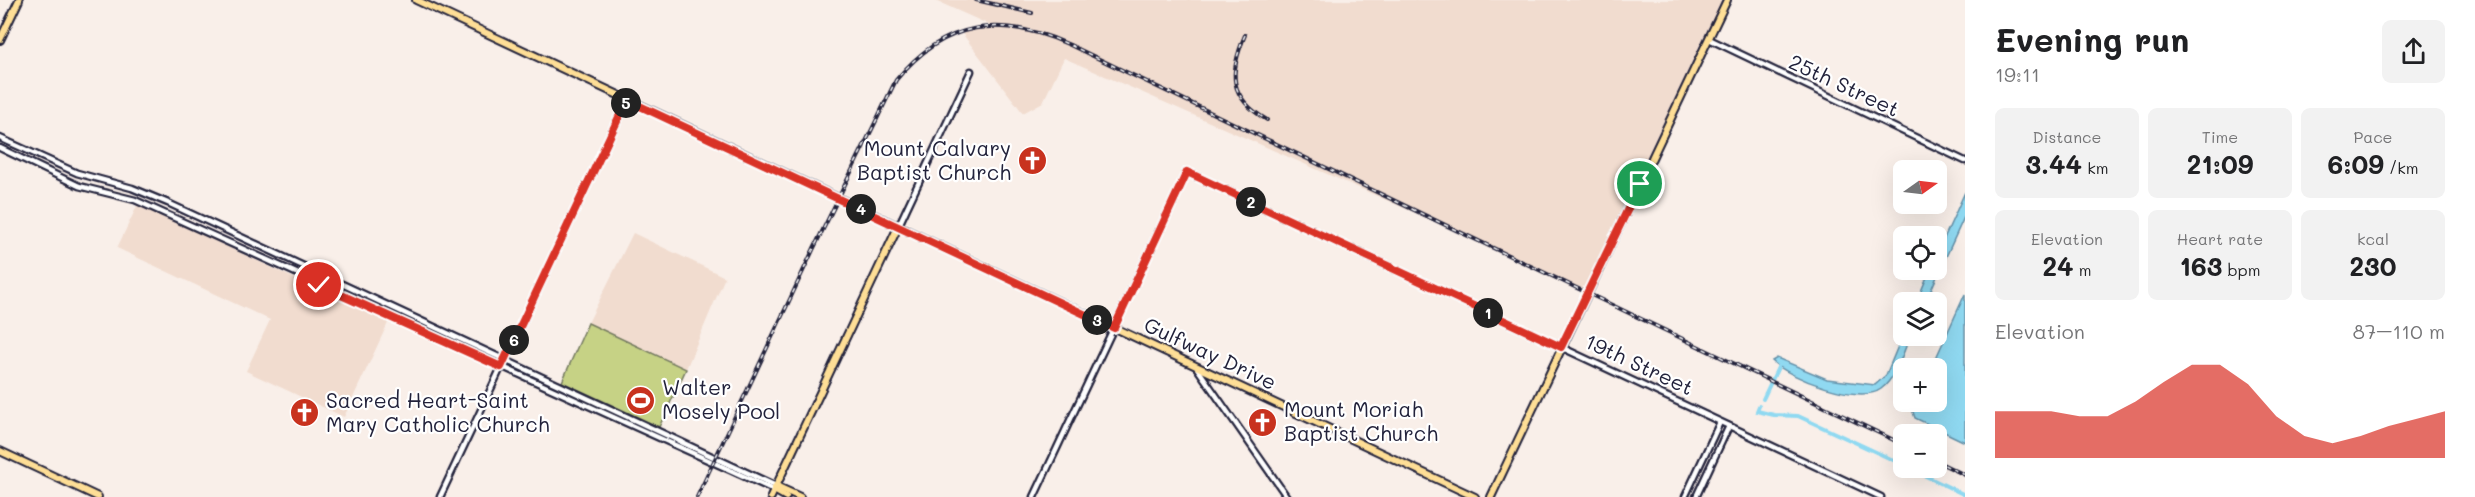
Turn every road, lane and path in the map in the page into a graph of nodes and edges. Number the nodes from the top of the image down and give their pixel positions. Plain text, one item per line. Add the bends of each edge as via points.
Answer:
1 (19, 0) edge
2 (416, 0) edge
3 (1727, 0) edge
4 (1709, 39) junction
5 (0, 40) edge
6 (971, 71) dead end
7 (627, 100) junction
8 (0, 138) edge
9 (0, 148) edge
10 (1965, 161) edge
11 (898, 226) junction
12 (321, 274) junction
13 (317, 284) junction
14 (1114, 328) junction
15 (1561, 347) junction
16 (505, 359) junction
17 (1195, 365) junction
18 (501, 367) junction
19 (1720, 422) junction
20 (1729, 426) junction
21 (0, 451) edge
22 (774, 491) edge
23 (98, 497) edge
24 (440, 497) edge
25 (786, 497) edge
26 (800, 497) edge
27 (1034, 497) edge
28 (1287, 497) edge
29 (1475, 497) edge
30 (1491, 497) edge
31 (1685, 497) edge
32 (1696, 497) edge
33 (1881, 497) edge

1 - 5 main road
2 - 7 main road, Gulfway Drive
3 - 4 main road
4 - 10 street, 25th Street
4 - 15 main road
6 - 11 street
7 - 11 main road, Gulfway Drive
7 - 16 street
8 - 12 street via 77,173 168,202
9 - 13 street via 79,186 135,200
11 - 14 main road, Gulfway Drive
11 - 22 main road
12 - 13 street
12 - 16 street
13 - 18 street
14 - 15 street, 19th Street via 1187,172
14 - 17 main road, Gulfway Drive
14 - 27 street
15 - 19 street, 19th Street
15 - 30 main road
16 - 18 street
16 - 22 street
17 - 28 street
17 - 29 main road, Gulfway Drive
18 - 22 street
18 - 24 street
19 - 20 street, 19th Street
19 - 31 street
20 - 32 street
20 - 33 street, 19th Street
21 - 23 main road
22 - 25 main road
22 - 26 main road

